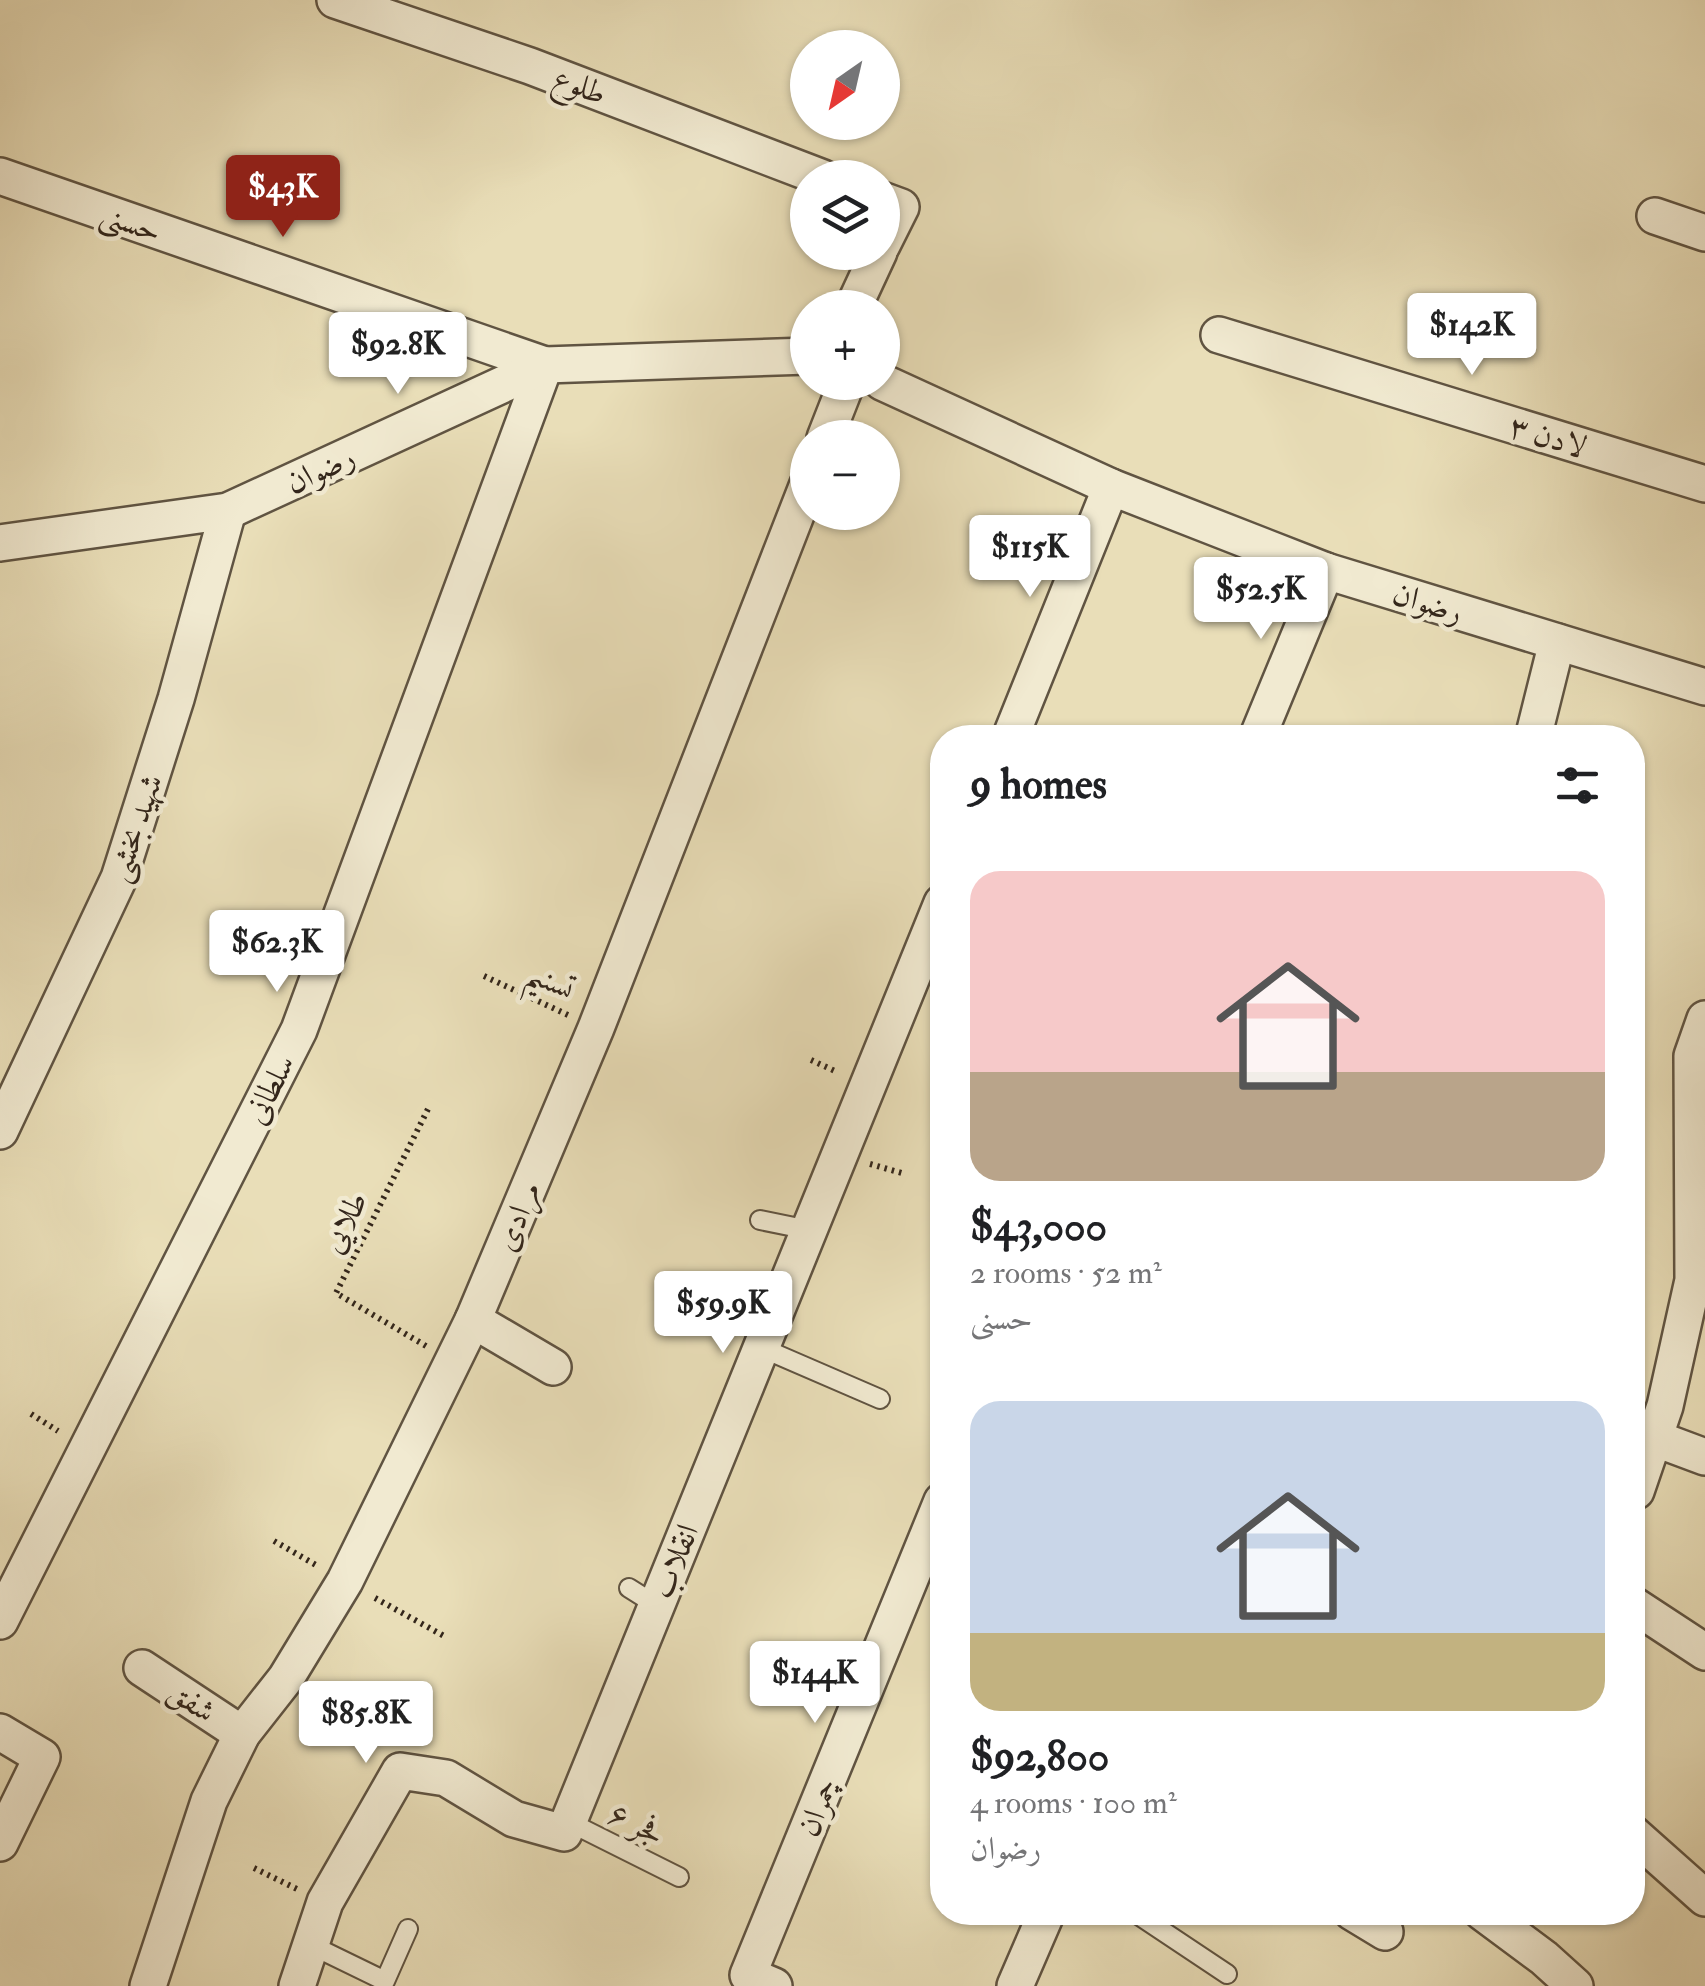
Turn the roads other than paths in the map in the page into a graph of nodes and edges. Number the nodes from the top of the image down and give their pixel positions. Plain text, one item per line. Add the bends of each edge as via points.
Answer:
1 (334, 0) edge
2 (790, 165) edge
3 (0, 176) edge
4 (1656, 216) dead end
5 (1705, 232) edge
6 (1219, 335) dead end
7 (790, 357) edge
8 (545, 365) junction
9 (900, 390) edge
10 (1705, 484) edge
11 (1111, 487) junction
12 (228, 511) junction
13 (790, 530) edge
14 (0, 544) edge
15 (1326, 571) junction
16 (1557, 642) junction
17 (1705, 687) edge
18 (1015, 725) edge
19 (1262, 725) edge
20 (1536, 725) edge
21 (930, 933) edge
22 (1705, 1019) edge
23 (0, 1131) edge
24 (760, 1220) dead end
25 (809, 1230) junction
26 (1699, 1283) edge
27 (473, 1320) junction
28 (762, 1348) junction
29 (553, 1367) dead end
30 (880, 1399) dead end
31 (1654, 1438) junction
32 (1705, 1457) edge
33 (1645, 1464) edge
34 (930, 1530) edge
35 (1645, 1613) edge
36 (0, 1621) edge
37 (1705, 1652) edge
38 (142, 1668) dead end
39 (0, 1732) edge
40 (242, 1734) junction
41 (569, 1822) junction
42 (0, 1843) edge
43 (1645, 1845) edge
44 (679, 1877) dead end
45 (1705, 1898) edge
46 (1041, 1925) edge
47 (1154, 1925) edge
48 (1373, 1925) edge
49 (1500, 1925) edge
50 (408, 1928) dead end
51 (1385, 1932) dead end
52 (311, 1945) junction
53 (1227, 1974) dead end
54 (148, 1986) edge
55 (297, 1986) edge
56 (774, 1986) edge
57 (1015, 1986) edge
58 (1575, 1986) edge

1 - 2 street, طلوع
3 - 8 street, حسنی
4 - 5 street
6 - 10 street, لادن ۳
7 - 8 street, رضوان
8 - 12 street, رضوان
8 - 36 street, سلطانی via 299,1030
9 - 11 street, رضوان
11 - 15 street, رضوان
11 - 18 street
12 - 14 street, رضوان
12 - 23 street, شهید بخشی via 120,878
13 - 27 street, مرادی via 596,1028
15 - 16 street, رضوان
15 - 19 street
16 - 17 street, رضوان
16 - 20 street
21 - 25 street, انقلاب
22 - 26 street via 1692,1056
24 - 25 lane
25 - 28 street, انقلاب
26 - 31 street
27 - 29 street
27 - 40 street, مرادی via 345,1581 286,1678
28 - 30 lane
28 - 41 street, انقلاب via 643,1597
31 - 32 street
31 - 33 street
34 - 56 street, چمران via 748,1974
35 - 37 street
38 - 40 street, شفق
39 - 42 street via 42,1756
40 - 54 street, مرادی via 209,1801
41 - 44 lane, فجر ۶
41 - 52 street via 564,1833 514,1819 446,1778 400,1771 325,1902
43 - 45 street
46 - 57 street
47 - 53 lane
48 - 51 street
49 - 58 street
50 - 52 lane via 386,1981
52 - 55 street

